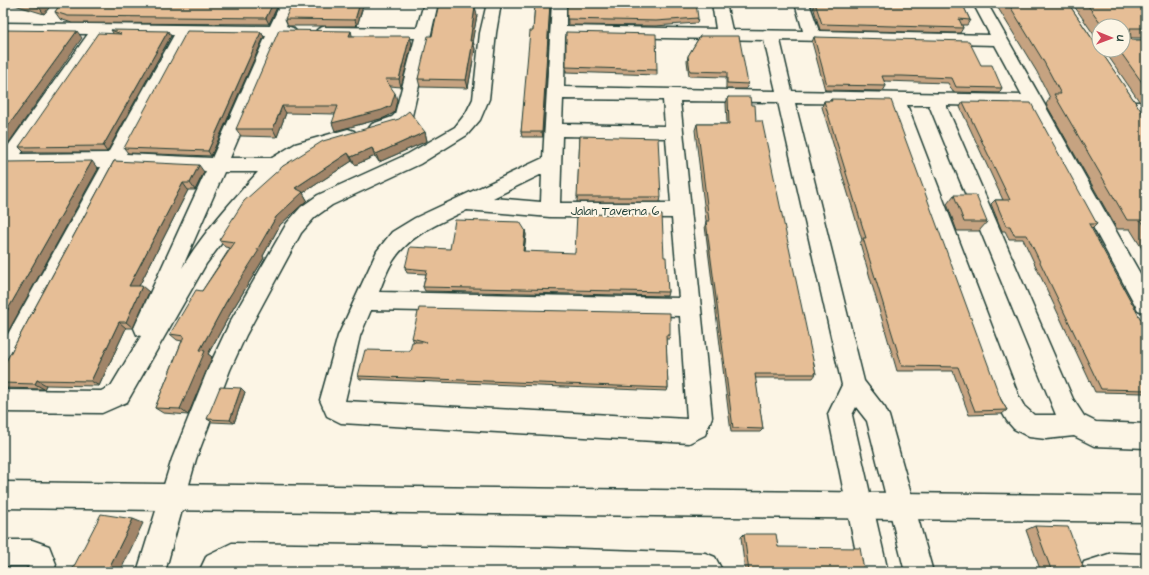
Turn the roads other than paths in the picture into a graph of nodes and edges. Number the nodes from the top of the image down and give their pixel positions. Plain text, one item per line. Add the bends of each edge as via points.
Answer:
1 (288, 3) edge
2 (431, 3) edge
3 (494, 3) edge
4 (559, 3) edge
5 (719, 3) edge
6 (802, 3) edge
7 (980, 3) edge
8 (53, 16) dead end
9 (3, 28) edge
10 (44, 28) junction
11 (98, 30) junction
12 (184, 30) junction
13 (276, 31) junction
14 (558, 31) junction
15 (424, 33) junction
16 (725, 35) junction
17 (771, 36) junction
18 (813, 37) junction
19 (1000, 40) junction
20 (556, 93) junction
21 (671, 95) junction
22 (786, 97) junction
23 (896, 99) junction
24 (935, 99) junction
25 (1034, 100) junction
26 (554, 130) junction
27 (674, 132) junction
28 (113, 160) junction
29 (552, 162) junction
30 (4, 163) edge
31 (218, 165) junction
32 (275, 165) junction
33 (464, 203) junction
34 (550, 210) junction
35 (681, 211) junction
36 (364, 301) junction
37 (1146, 304) edge
38 (691, 307) junction
39 (3, 365) edge
40 (854, 386) junction
41 (113, 398) junction
42 (3, 400) edge
43 (1076, 424) junction
44 (1146, 436) edge
45 (3, 495) edge
46 (173, 498) junction
47 (860, 504) junction
48 (902, 505) junction
49 (1146, 509) edge
50 (3, 553) edge
51 (548, 566) edge
52 (1139, 569) edge
53 (40, 572) edge
54 (151, 572) edge
55 (213, 572) edge
56 (709, 572) edge
57 (874, 572) edge
58 (919, 572) edge
59 (1094, 572) edge

1 - 13 street
2 - 15 street
3 - 46 street via 481,99 474,116 461,131 414,159 326,200 308,212 294,228 238,329 219,369 184,459
4 - 14 street
5 - 16 street
6 - 18 street
7 - 19 street
8 - 10 street
9 - 10 street
10 - 11 street
11 - 12 street
11 - 30 street
12 - 13 street
12 - 28 street
13 - 15 street
13 - 31 street
14 - 16 street
14 - 20 street
15 - 32 street via 403,116 398,122 312,145
16 - 17 street
17 - 18 street
17 - 22 street
18 - 19 street
19 - 25 street
20 - 21 street
20 - 26 street
21 - 22 street
21 - 27 street
22 - 23 street
22 - 40 street
23 - 24 street
23 - 43 street via 1006,396 1016,416 1028,426
24 - 25 street
24 - 43 street via 1064,407
25 - 37 street
26 - 27 street
26 - 29 street
27 - 35 street
28 - 30 street
28 - 31 street
28 - 39 street
29 - 33 street
29 - 34 street
31 - 32 street
31 - 41 street
32 - 41 street via 237,208 199,258 119,394
33 - 34 street, Jalan Taverna 6
33 - 36 street via 422,223 399,238 384,257
34 - 35 street, Jalan Taverna 6
35 - 38 street
36 - 38 street
36 - 38 street via 350,336 332,400 335,408 341,412 689,431 697,427 700,417
40 - 47 street via 840,414
40 - 48 street via 877,416
41 - 42 street via 102,402
43 - 44 street via 1094,434
45 - 46 street
46 - 47 street
46 - 54 street
47 - 48 street
47 - 57 street
48 - 49 street
48 - 58 street
50 - 53 street via 32,553 40,556 43,564
51 - 55 street via 232,556 217,565
51 - 56 street via 705,567
52 - 59 street via 1112,566

